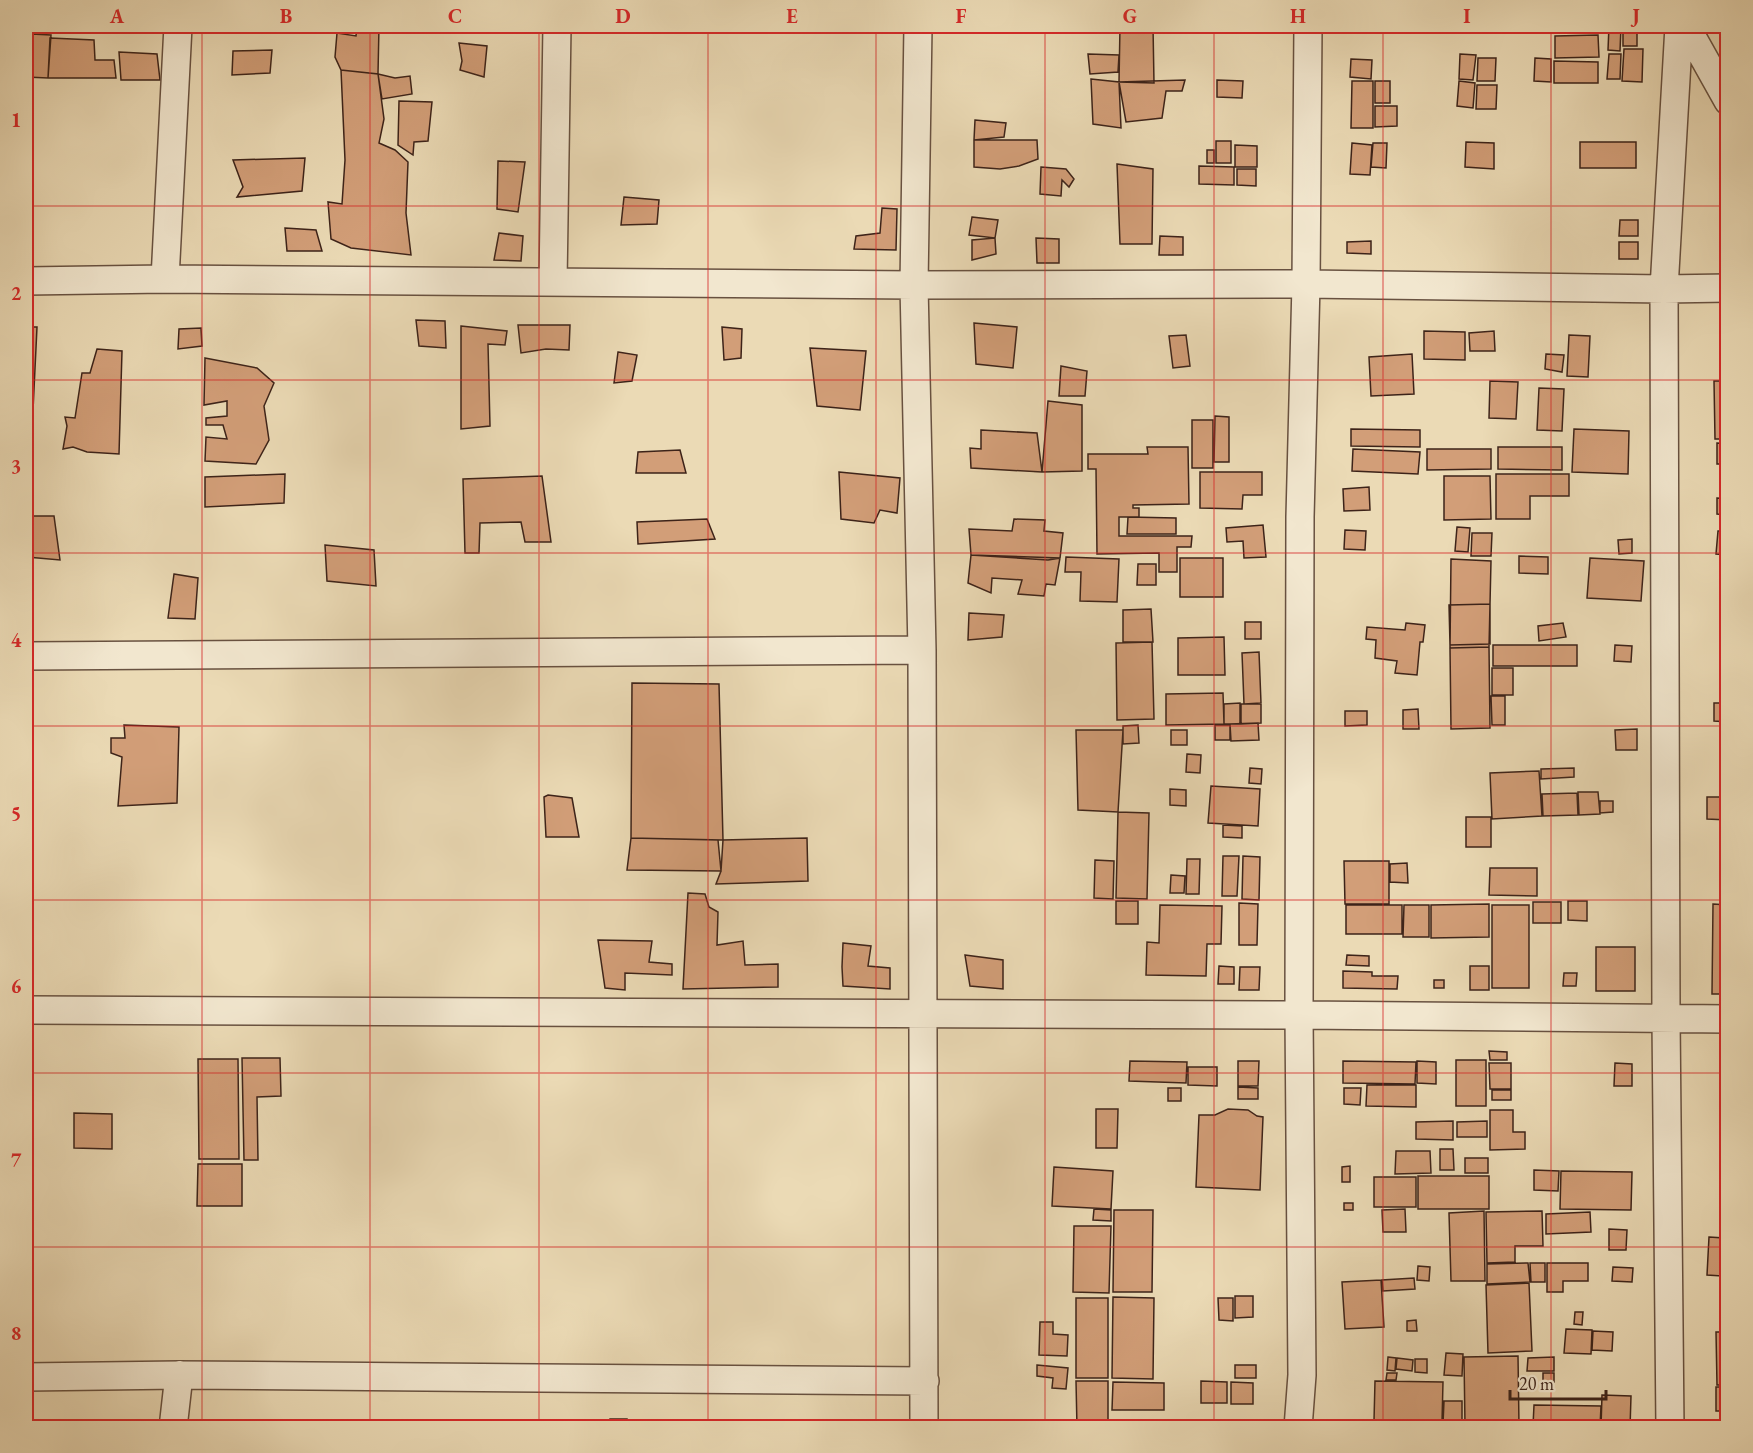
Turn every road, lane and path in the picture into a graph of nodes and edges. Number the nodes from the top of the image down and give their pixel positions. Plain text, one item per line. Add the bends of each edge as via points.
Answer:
1 (178, 26) edge
2 (557, 26) edge
3 (918, 26) edge
4 (1308, 26) edge
5 (1678, 26) edge
6 (1686, 26) edge
7 (1728, 101) edge
8 (165, 279) junction
9 (26, 281) edge
10 (553, 282) junction
11 (1306, 284) junction
12 (914, 285) junction
13 (1728, 288) edge
14 (1664, 289) junction
15 (922, 650) junction
16 (26, 656) edge
17 (26, 1010) edge
18 (922, 1015) junction
19 (1299, 1015) junction
20 (1666, 1019) junction
21 (1728, 1019) edge
22 (179, 1375) junction
23 (26, 1377) edge
24 (925, 1381) junction
25 (173, 1428) edge
26 (924, 1428) edge
27 (1298, 1428) edge
28 (1670, 1428) edge

1 - 8 street
2 - 10 street
3 - 12 street
4 - 11 street
5 - 14 street
6 - 7 street
8 - 9 street
8 - 10 street
10 - 12 street
11 - 12 street
11 - 14 street
11 - 19 street via 1300,529
12 - 15 street
13 - 14 street
14 - 20 street
15 - 16 street
15 - 18 street
17 - 18 street
18 - 19 street
18 - 24 street
19 - 20 street
19 - 27 street via 1302,1375
20 - 21 street
20 - 28 street
22 - 23 street
22 - 24 street
22 - 25 street
24 - 26 street

